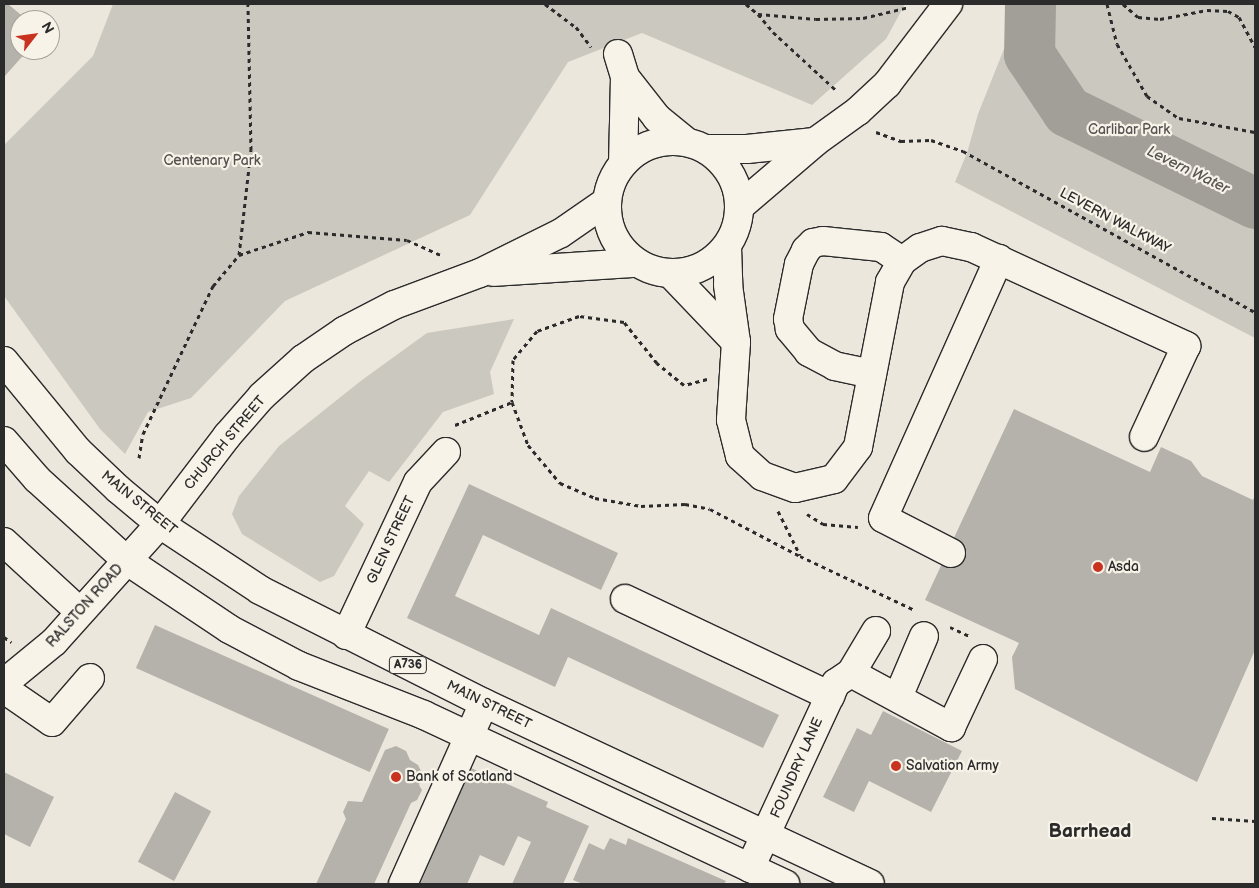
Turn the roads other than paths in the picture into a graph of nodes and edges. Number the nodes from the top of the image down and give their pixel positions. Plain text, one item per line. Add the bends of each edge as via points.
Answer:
1 (948, 4) edge
2 (815, 142) junction
3 (696, 145) junction
4 (623, 162) junction
5 (606, 202) junction
6 (739, 208) junction
7 (727, 247) junction
8 (999, 260) junction
9 (902, 261) junction
10 (634, 263) junction
11 (480, 273) junction
12 (671, 274) junction
13 (736, 342) junction
14 (4, 361) edge
15 (872, 374) junction
16 (1144, 437) dead end
17 (4, 441) edge
18 (446, 452) road end
19 (160, 524) junction
20 (4, 542) edge
21 (951, 553) dead end
22 (126, 560) junction
23 (624, 599) dead end
24 (80, 612) junction
25 (930, 624) road end
26 (876, 631) dead end
27 (346, 635) junction
28 (981, 650) road end
29 (851, 673) junction
30 (90, 678) dead end
31 (4, 683) edge
32 (4, 689) edge
33 (830, 696) junction
34 (898, 697) junction
35 (484, 703) junction
36 (469, 736) junction
37 (766, 836) junction
38 (750, 868) junction
39 (402, 884) edge
40 (785, 884) edge
41 (870, 884) edge

1 - 2 street via 886,84 858,111
2 - 3 street via 747,149
2 - 6 street
3 - 4 street via 663,141 641,148
3 - 4 street via 657,118 622,66
3 - 6 street via 723,164 735,183
4 - 5 street via 611,180
5 - 10 street via 608,223 616,243
5 - 11 street, CHURCH STREET via 561,234
6 - 7 street via 737,228
7 - 12 street via 711,262 692,271
7 - 13 street via 728,285
8 - 9 street via 971,247 942,241 920,248
8 - 16 street via 1186,346
8 - 21 street via 883,518
9 - 15 street via 890,282
9 - 15 street via 881,247 823,241 813,243 799,264 788,319 790,329 809,352 835,366
10 - 11 street, CHURCH STREET
10 - 12 street
11 - 19 street, CHURCH STREET via 394,305 344,331 303,359 262,396 227,436
12 - 13 street
13 - 15 street via 731,420 740,456 762,476 795,488 834,479 858,446
14 - 19 street, MAIN STREET / A736 via 78,451
17 - 22 street via 37,479
18 - 27 street, GLEN STREET via 418,482
19 - 22 street, RALSTON ROAD
19 - 27 street, MAIN STREET / A736 via 260,590
20 - 24 street
22 - 24 street, RALSTON ROAD
22 - 36 street via 230,630 299,666
23 - 33 street
24 - 31 street, RALSTON ROAD via 54,642
25 - 34 street
26 - 29 street, FOUNDRY LANE
27 - 35 street, MAIN STREET / A736
28 - 34 street via 951,727
29 - 33 street, FOUNDRY LANE via 836,683
29 - 34 street
30 - 32 street via 52,722
33 - 37 street, FOUNDRY LANE
35 - 36 street
35 - 37 street, MAIN STREET / A736
36 - 38 street
36 - 39 street
37 - 38 street, FOUNDRY LANE
37 - 41 street, MAIN STREET / A736
38 - 40 street

